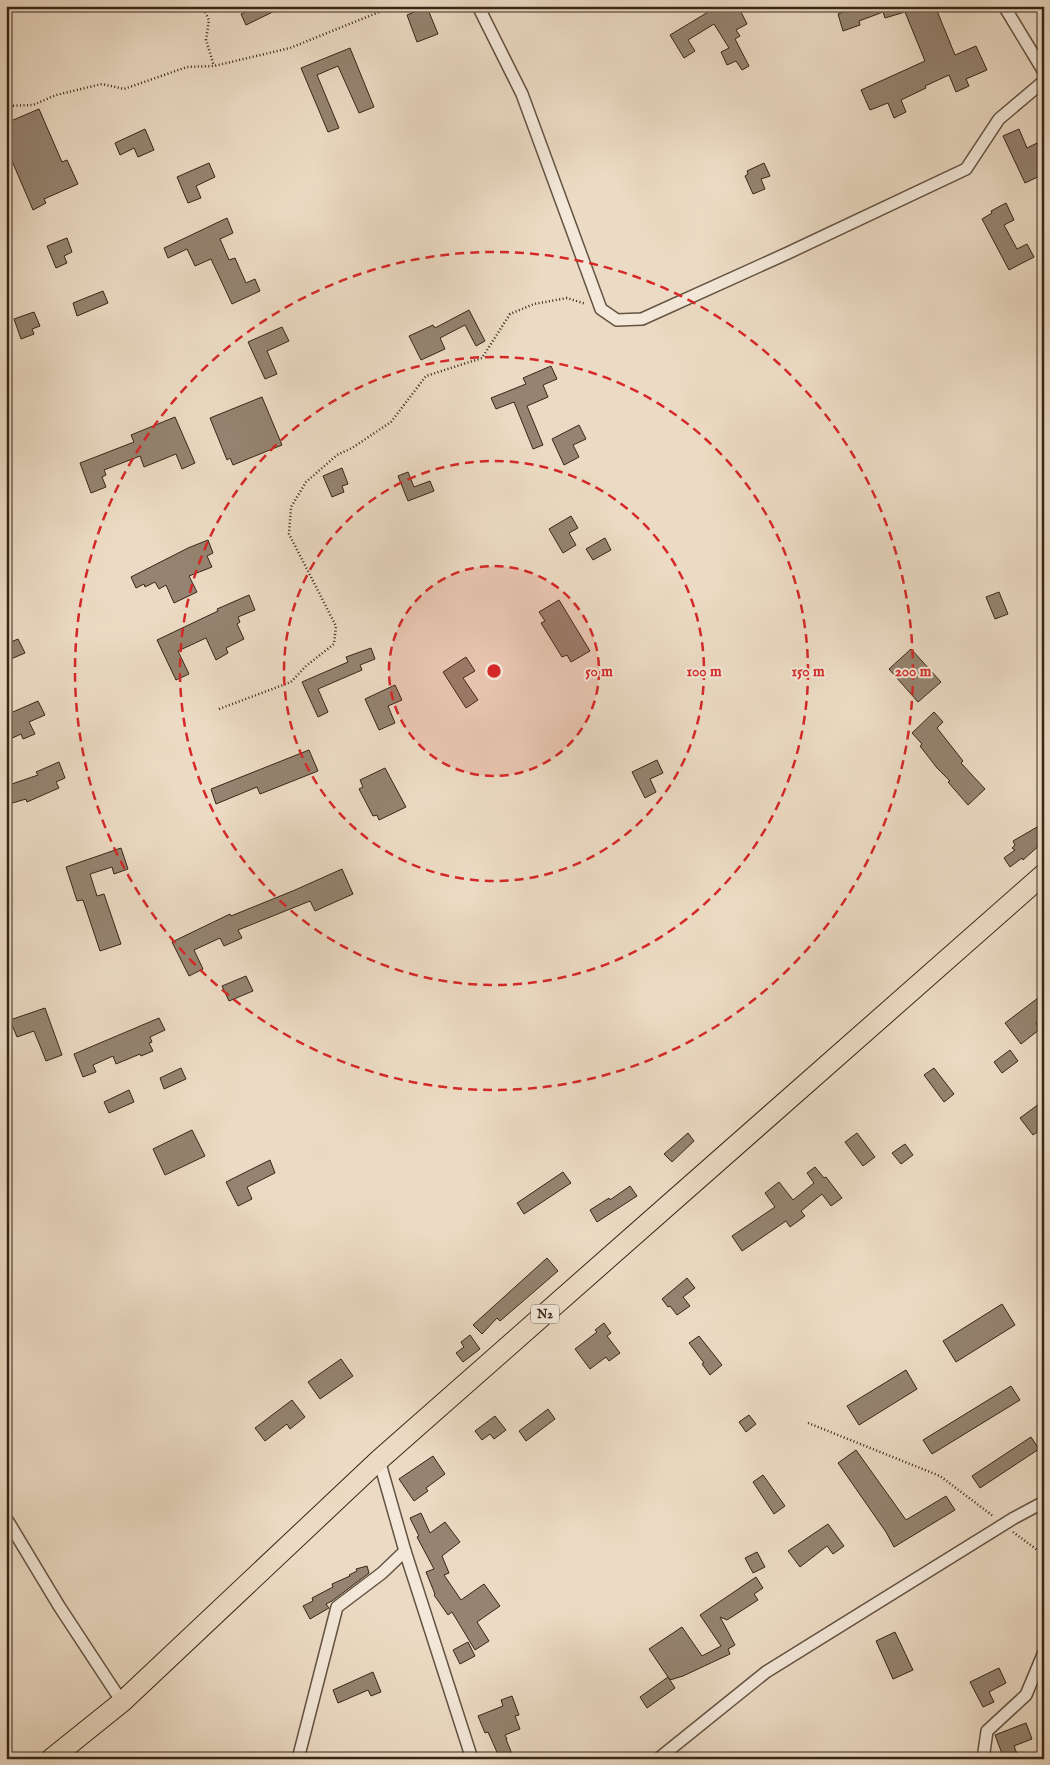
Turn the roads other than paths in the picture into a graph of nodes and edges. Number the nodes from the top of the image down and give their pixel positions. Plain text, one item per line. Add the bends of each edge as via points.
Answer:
1 (478, 6) edge
2 (1004, 6) edge
3 (1044, 72) edge
4 (1044, 81) edge
5 (1044, 874) edge
6 (379, 1460) junction
7 (1044, 1502) edge
8 (6, 1518) edge
9 (405, 1551) junction
10 (1044, 1652) edge
11 (122, 1702) junction
12 (51, 1759) edge
13 (298, 1759) edge
14 (472, 1759) edge
15 (658, 1759) edge
16 (983, 1759) edge

1 - 4 street via 522,94 601,309 617,320 642,320 966,168 999,119
2 - 3 street
5 - 6 highway, N2
6 - 9 street
6 - 11 highway, N2
7 - 15 street via 766,1672
8 - 11 street
9 - 13 street via 337,1607
9 - 14 street
10 - 16 street via 1026,1695 988,1731
11 - 12 highway, N2

